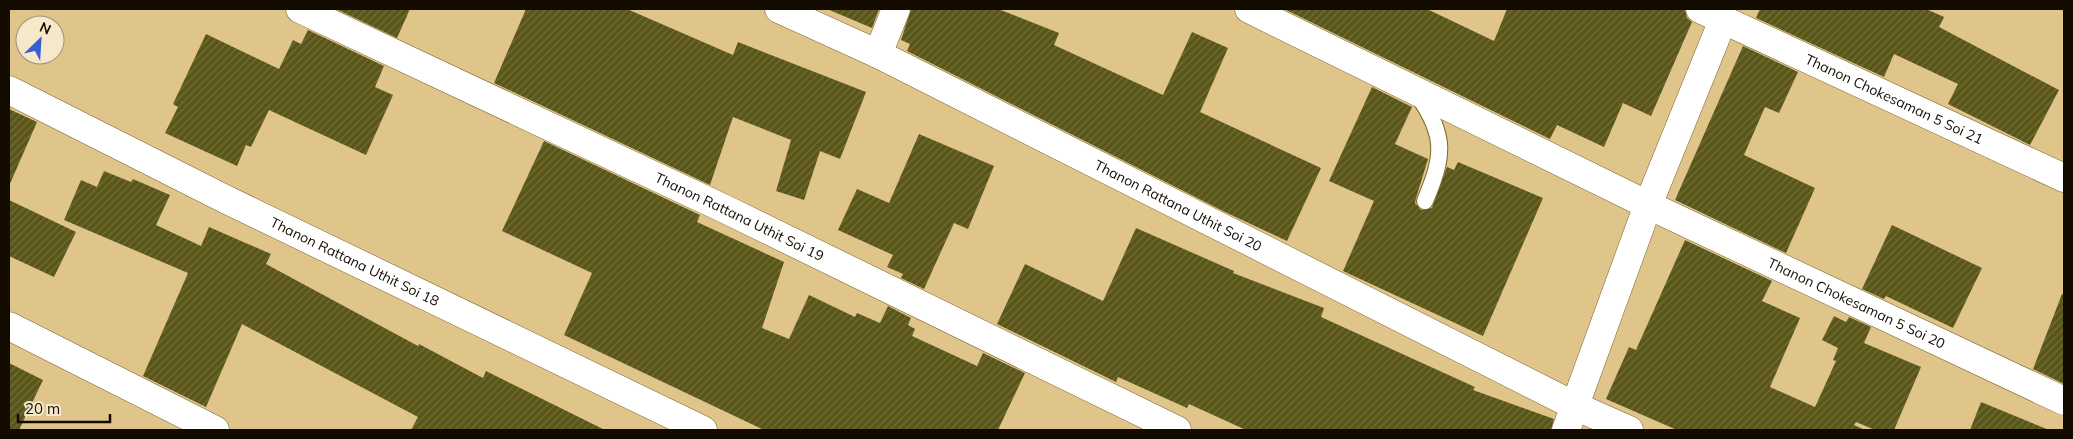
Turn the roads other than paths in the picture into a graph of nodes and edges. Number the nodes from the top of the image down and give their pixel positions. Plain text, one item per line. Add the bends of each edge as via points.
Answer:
1 (300, 9) edge
2 (779, 9) edge
3 (896, 9) edge
4 (1249, 9) edge
5 (1712, 14) edge
6 (878, 54) junction
7 (9, 90) edge
8 (1415, 91) junction
9 (2064, 178) edge
10 (1425, 201) dead end
11 (1648, 205) junction
12 (9, 326) edge
13 (2064, 401) edge
14 (1570, 418) edge
15 (215, 430) edge
16 (703, 430) edge
17 (1177, 430) edge
18 (1629, 430) edge

1 - 17 street, Thanon Rattana Uthit Soi 19 via 729,212
2 - 6 street, Thanon Rattana Uthit Soi 20
3 - 6 street
4 - 8 street, Thanon Chokesaman 5 Soi 20
5 - 9 street, Thanon Chokesaman 5 Soi 21
5 - 11 street
6 - 14 street, Thanon Rattana Uthit Soi 20
7 - 16 street, Thanon Rattana Uthit Soi 18 via 223,198
8 - 10 lane via 1432,116 1439,139 1438,169
8 - 11 street, Thanon Chokesaman 5 Soi 20
11 - 13 street, Thanon Chokesaman 5 Soi 20
11 - 14 street
12 - 15 street
14 - 18 street, Thanon Rattana Uthit Soi 20

